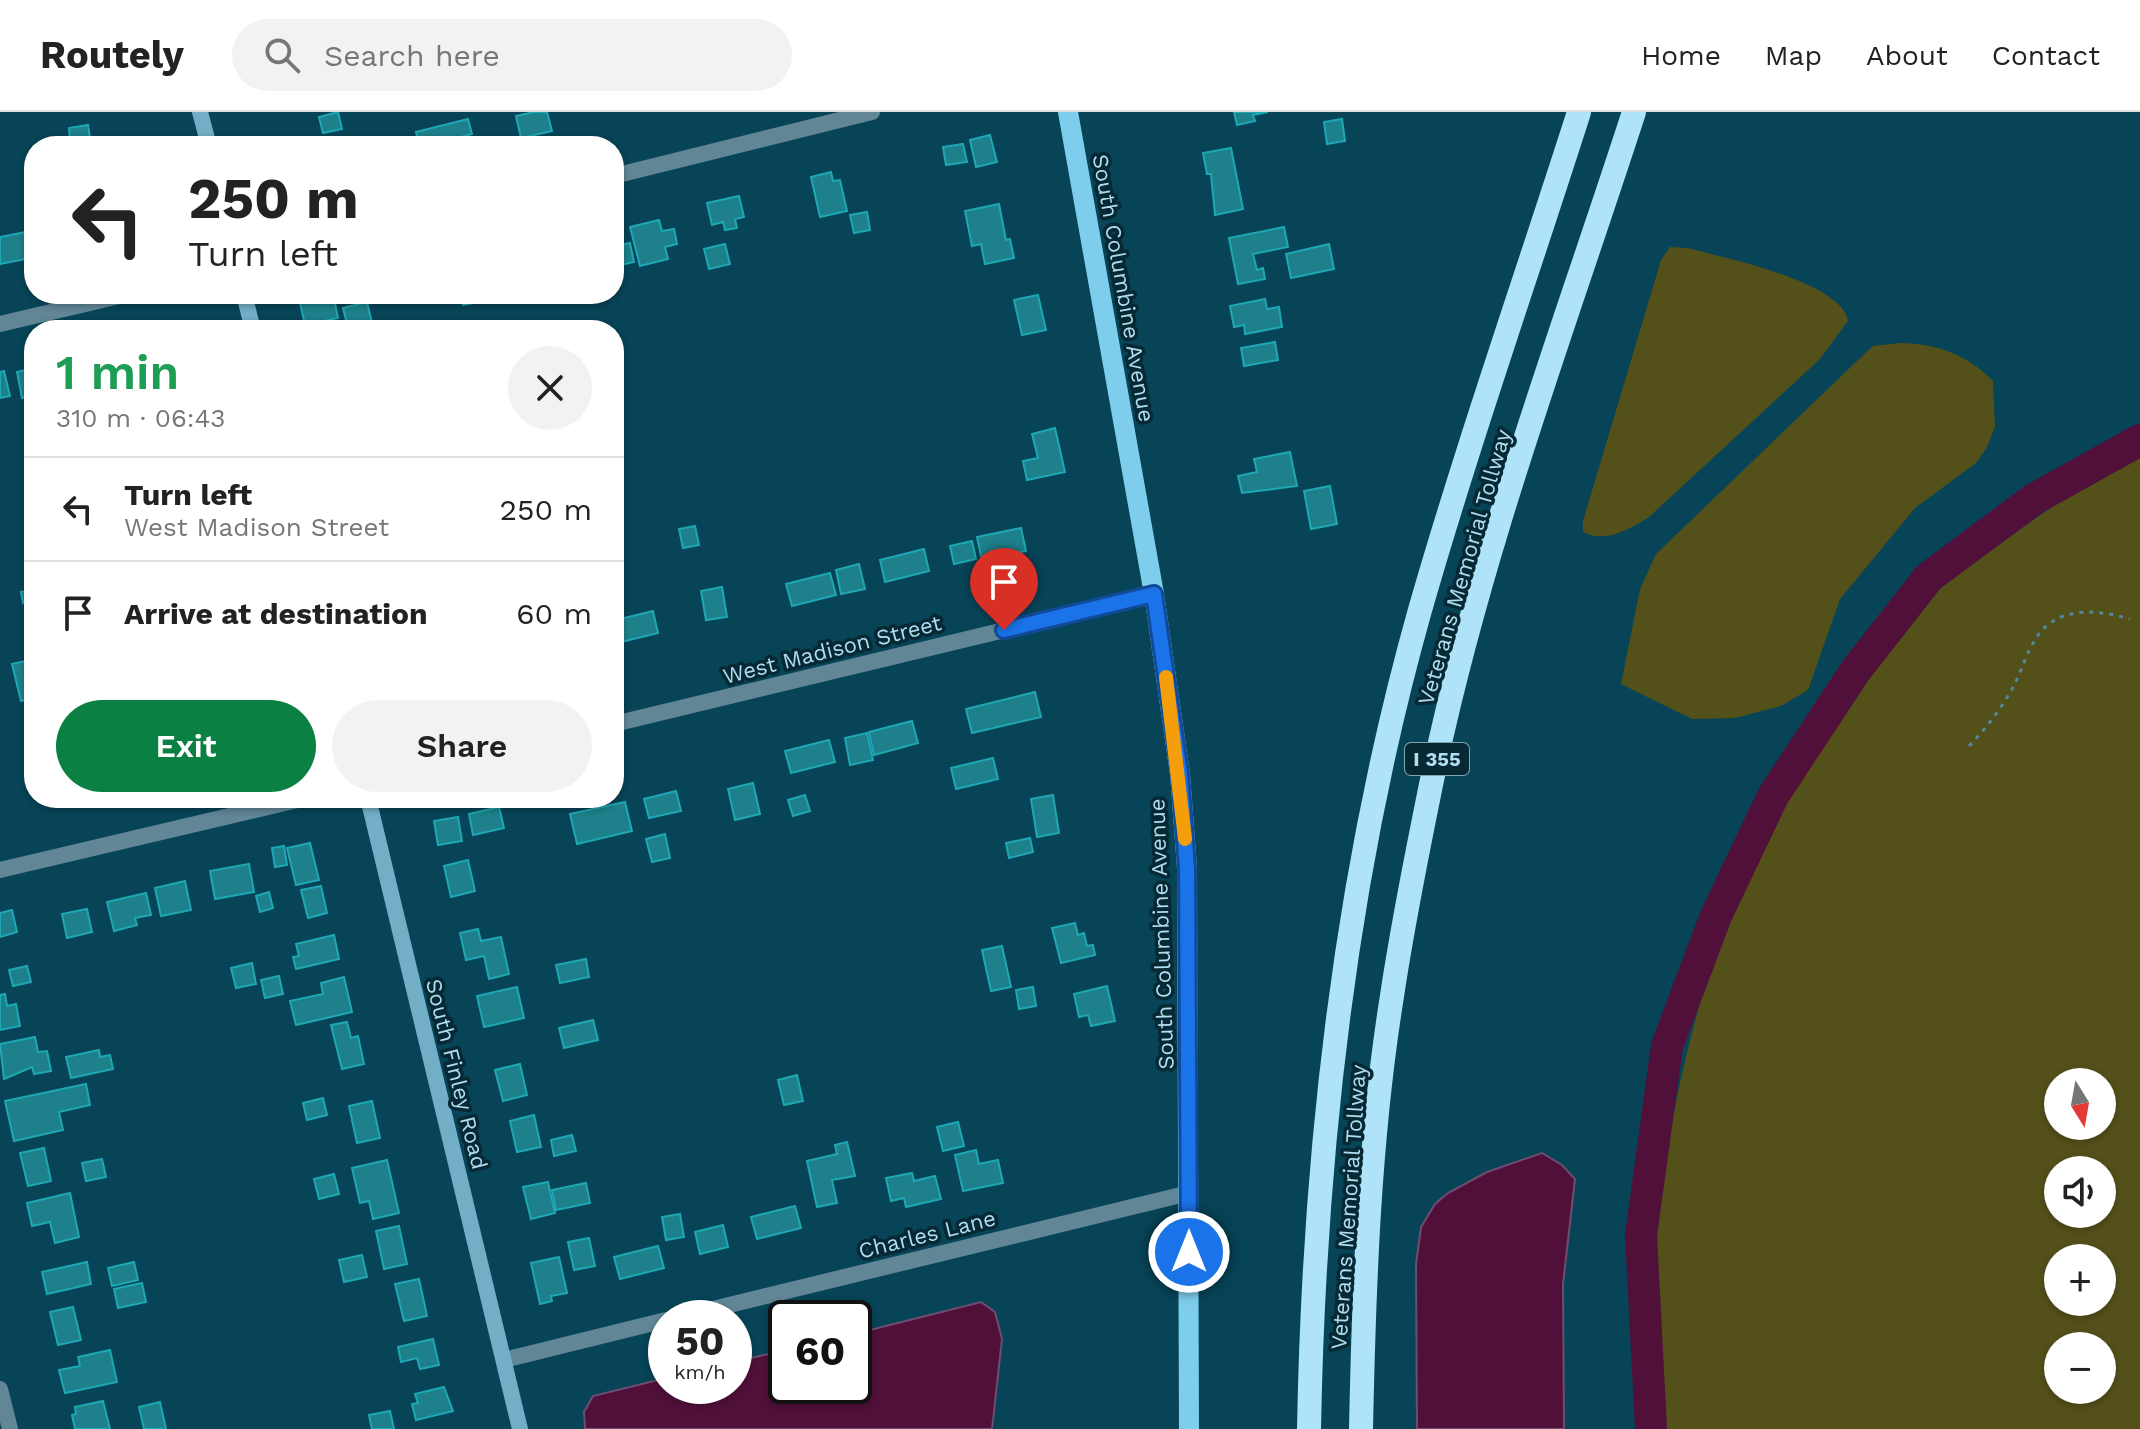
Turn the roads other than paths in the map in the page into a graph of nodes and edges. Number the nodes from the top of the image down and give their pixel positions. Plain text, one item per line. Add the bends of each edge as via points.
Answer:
1 (200, 112) edge
2 (872, 112) edge
3 (1068, 112) edge
4 (1579, 112) edge
5 (1634, 112) edge
6 (206, 136) edge
7 (624, 174) edge
8 (85, 304) edge
9 (0, 324) edge
10 (1154, 594) junction
11 (624, 722) edge
12 (264, 808) edge
13 (370, 808) edge
14 (0, 870) edge
15 (1189, 1193) junction
16 (750, 1300) edge
17 (648, 1324) edge
18 (504, 1360) junction
19 (0, 1389) edge
20 (10, 1429) edge
21 (520, 1429) edge
22 (1189, 1429) edge
23 (1309, 1429) edge
24 (1361, 1429) edge

1 - 6 main road
2 - 7 street
3 - 10 main road, South Columbine Avenue
4 - 23 highway, Veterans Memorial Tollway / I 355 via 1424,597 1383,762 1340,994 1325,1118 1312,1273
5 - 24 highway, Veterans Memorial Tollway / I 355 via 1522,454 1472,620 1434,773 1390,1011 1364,1280
8 - 9 street
10 - 11 street, West Madison Street
10 - 15 main road, South Columbine Avenue via 1180,774 1187,868
12 - 14 street
13 - 18 main road, South Finley Road
15 - 16 street, Charles Lane
15 - 22 main road, South Columbine Avenue
17 - 18 street
18 - 21 main road, South Finley Road
19 - 20 street

